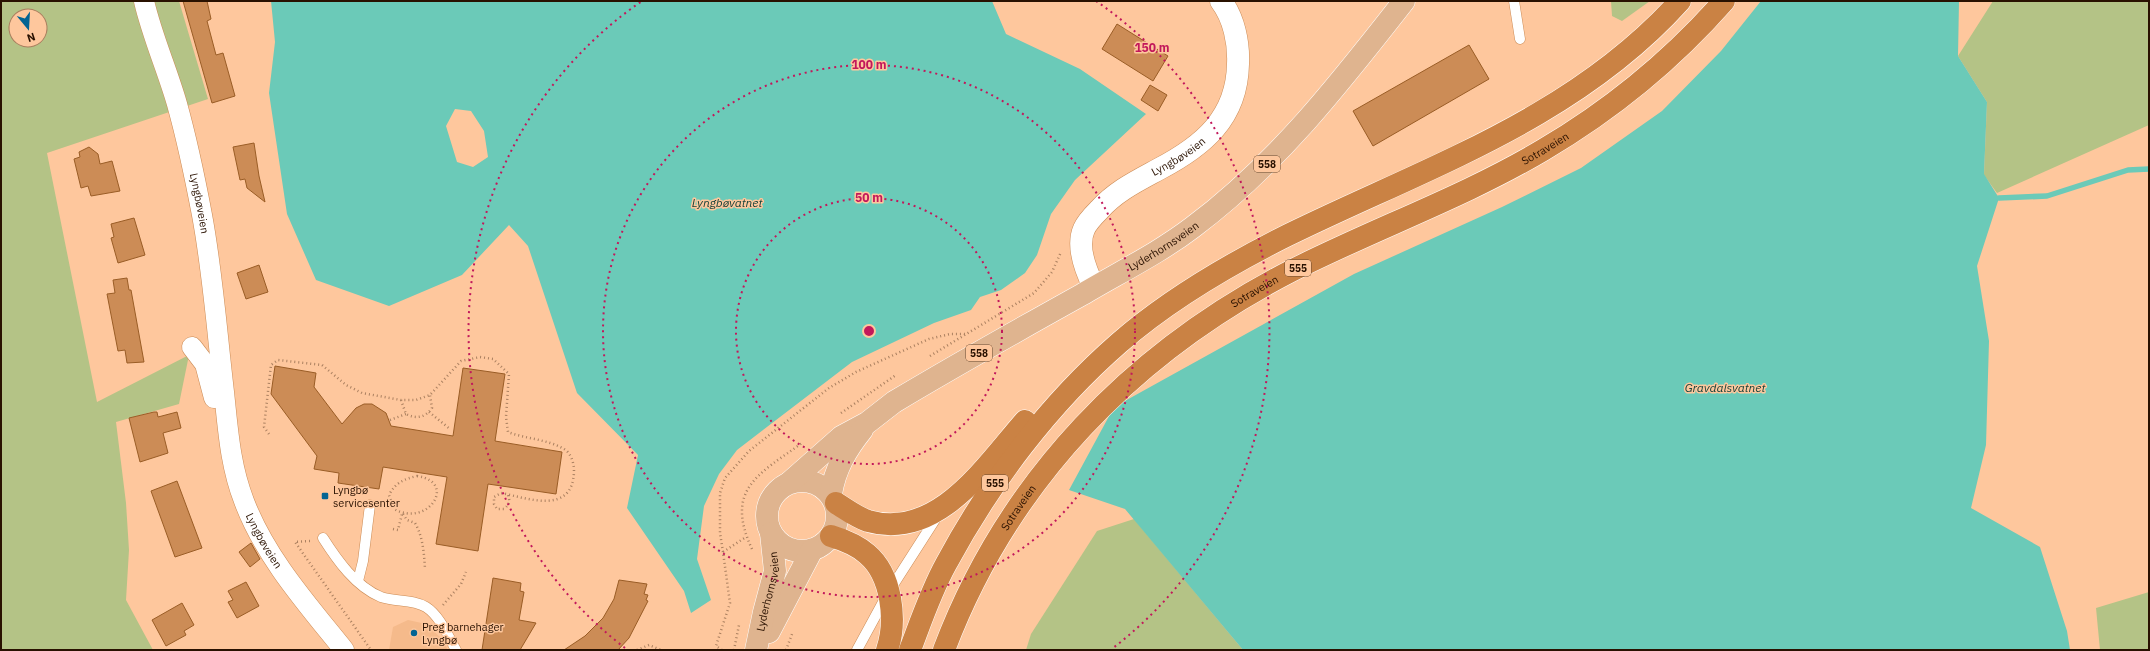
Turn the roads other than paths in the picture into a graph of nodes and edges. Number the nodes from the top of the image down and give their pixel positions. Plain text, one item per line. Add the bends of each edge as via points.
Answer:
1 (144, 1) edge
2 (1404, 1) edge
3 (1514, 1) edge
4 (1680, 1) edge
5 (1724, 1) edge
6 (1223, 2) edge
7 (1520, 39) dead end
8 (1094, 287) junction
9 (1119, 343) junction
10 (192, 347) dead end
11 (226, 411) junction
12 (867, 423) junction
13 (790, 482) junction
14 (833, 499) junction
15 (946, 505) junction
16 (370, 506) dead end
17 (771, 533) junction
18 (831, 536) junction
19 (323, 538) dead end
20 (812, 550) junction
21 (358, 581) junction
22 (888, 593) junction
23 (344, 650) edge
24 (456, 650) edge
25 (756, 650) edge
26 (762, 650) edge
27 (857, 650) edge
28 (887, 650) edge
29 (910, 650) edge
30 (946, 650) edge

1 - 11 street, Lyngbøveien via 177,104 196,184 212,280
2 - 8 main road, Lyderhornsveien / 558 via 1311,116 1282,150 1254,177 1192,228 1163,248
3 - 7 lane
4 - 9 highway, 555 via 1625,53 1581,87 1528,121 1472,151 1281,239 1216,274
5 - 30 highway, Sotraveien / 555 via 1700,29 1650,75 1596,117 1543,150 1483,182 1293,270 1236,302 1143,368 1096,412 1054,458 1020,503 954,625
6 - 8 street, Lyngbøveien via 1234,29 1239,57 1236,88 1228,110 1210,134 1195,147 1109,198 1092,217 1084,229 1082,250
8 - 12 main road, Lyderhornsveien / 558 via 939,375 894,402
9 - 15 highway, 555 via 1066,375 977,477
9 - 29 highway, 555 via 1032,433 995,484 946,564
10 - 11 street via 205,364 212,396
11 - 23 street, Lyngbøveien via 234,469 244,501 260,535 281,570
12 - 13 main road, Lyderhornsveien / 558 via 841,437
12 - 14 main road, Lyderhornsveien / 558 via 839,464 833,479
13 - 14 main road via 815,482
13 - 17 main road, 558 via 779,488 771,497 767,515
14 - 15 highway, 555 via 867,520 882,524 913,520
14 - 18 main road, 558 via 838,514
15 - 22 lane
16 - 21 lane
17 - 20 main road via 778,542 789,549
17 - 25 main road, Lyderhornsveien / 558 via 775,571
18 - 20 main road
18 - 22 highway via 857,546 868,554 877,564
19 - 21 lane via 336,558
20 - 26 main road, Lyderhornsveien via 777,614
21 - 24 lane via 382,597 426,607 435,615
22 - 27 lane
22 - 28 highway via 893,624

